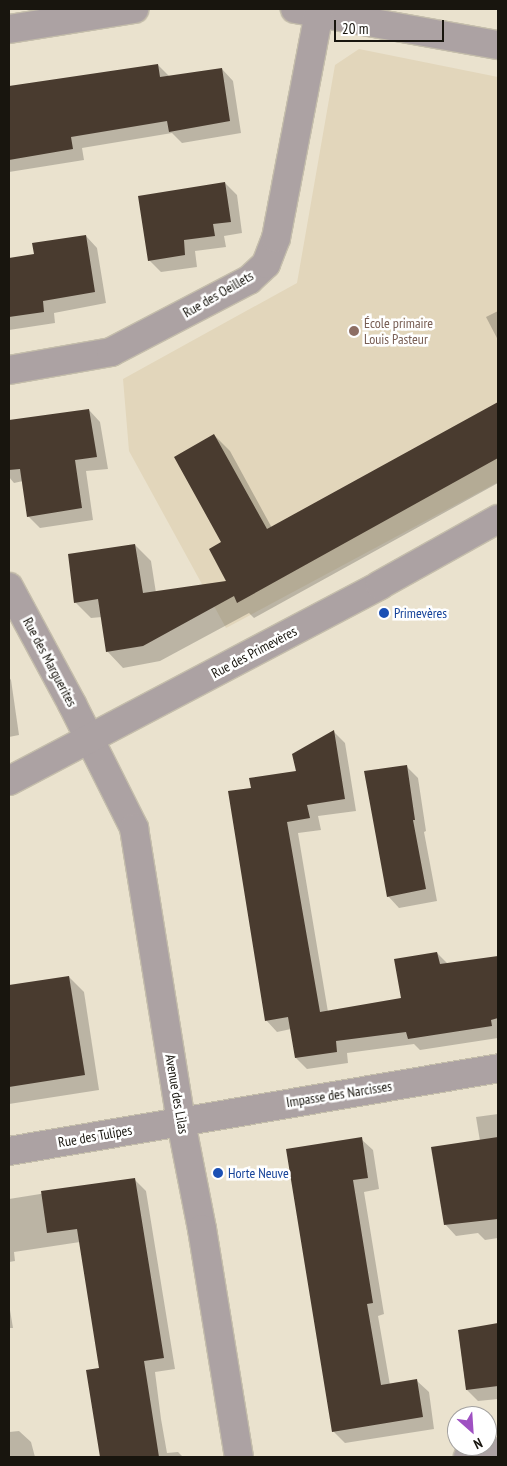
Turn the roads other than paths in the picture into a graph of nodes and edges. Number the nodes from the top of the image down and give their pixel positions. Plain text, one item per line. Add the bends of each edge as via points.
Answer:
1 (134, 9) edge
2 (307, 10) edge
3 (9, 29) edge
4 (498, 45) edge
5 (9, 370) edge
6 (498, 519) edge
7 (9, 587) edge
8 (90, 739) junction
9 (9, 781) edge
10 (498, 1068) edge
11 (181, 1122) junction
12 (9, 1151) edge
13 (498, 1452) edge
14 (239, 1457) edge
15 (468, 1457) edge

1 - 3 street
2 - 4 street
2 - 5 street, Rue des Oeillets via 276,238 266,264 249,280 111,352
6 - 8 street, Rue des Primevères
7 - 8 street, Rue des Marguerites
8 - 9 street, Rue des Primevères
8 - 11 street, Avenue des Lilas via 134,828
10 - 11 street, Impasse des Narcisses
11 - 12 street, Rue des Tulipes
11 - 14 street, Avenue des Lilas
13 - 15 street

